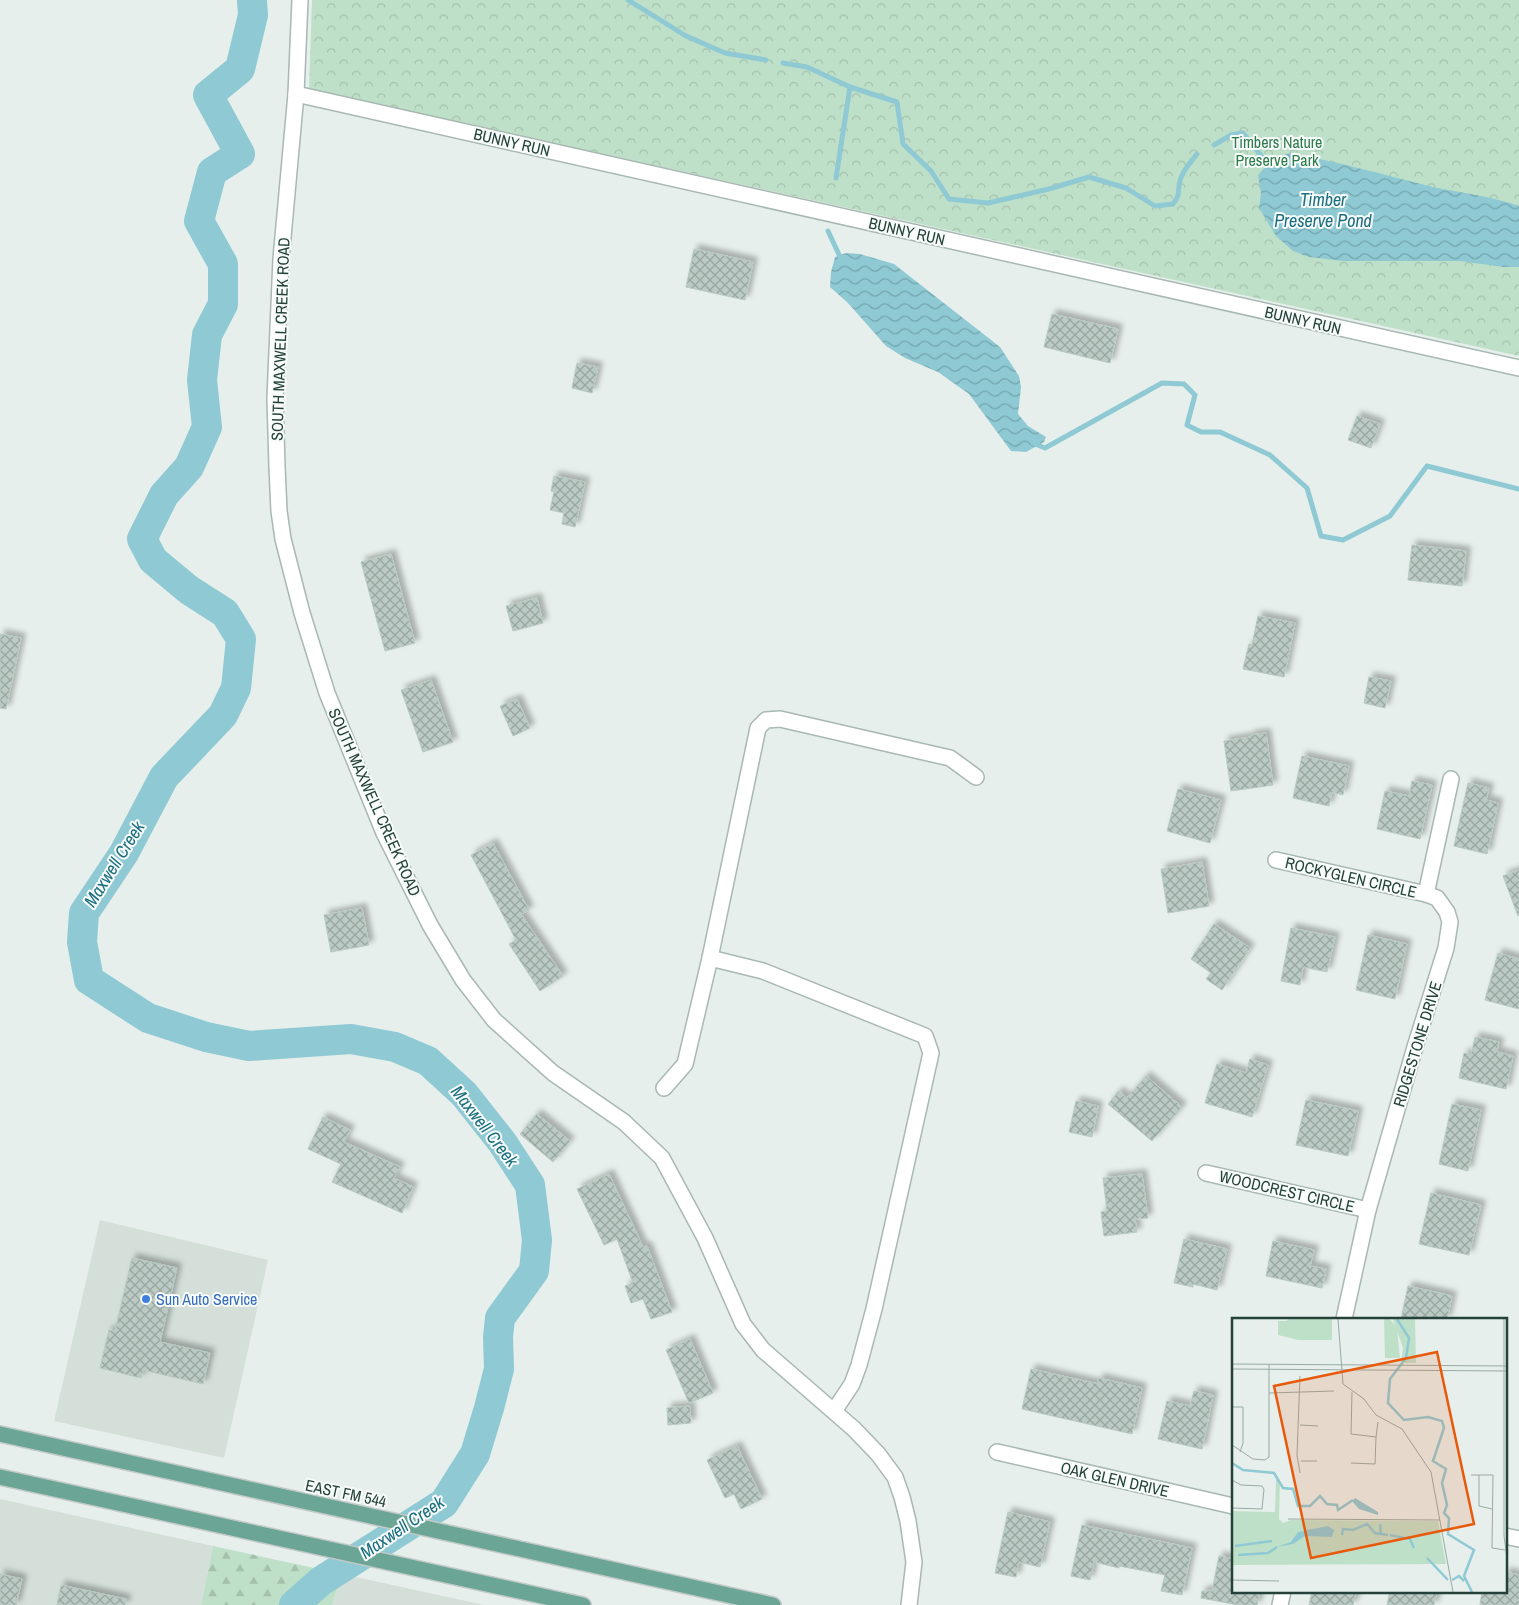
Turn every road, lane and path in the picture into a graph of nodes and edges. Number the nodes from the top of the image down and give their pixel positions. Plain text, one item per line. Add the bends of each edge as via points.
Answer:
1 (300, 0) edge
2 (296, 94) junction
3 (1519, 368) edge
4 (976, 777) dead end
5 (1451, 778) dead end
6 (1276, 860) dead end
7 (1426, 894) junction
8 (710, 958) junction
9 (664, 1088) dead end
10 (1206, 1173) dead end
11 (1368, 1210) junction
12 (1344, 1318) edge
13 (834, 1411) junction
14 (0, 1434) edge
15 (997, 1452) dead end
16 (0, 1478) edge
17 (1232, 1506) edge
18 (1506, 1536) edge
19 (1519, 1539) edge
20 (1283, 1592) edge
21 (583, 1605) edge
22 (773, 1605) edge
23 (909, 1605) edge
24 (1280, 1605) edge

1 - 2 street, SOUTH MAXWELL CREEK ROAD
2 - 3 street, BUNNY RUN
2 - 13 street, SOUTH MAXWELL CREEK ROAD via 281,259 276,379 279,511 300,604 327,693 366,789 430,926 463,980 494,1020 553,1073 624,1122 662,1158 705,1238 743,1324 763,1350
4 - 8 street via 950,758 780,719 766,720 758,728
5 - 7 street
6 - 7 street, ROCKYGLEN CIRCLE
7 - 11 street, RIDGESTONE DRIVE via 1437,898 1447,912 1450,922 1446,948
8 - 9 street via 685,1064
8 - 13 street via 763,971 925,1036 931,1053 874,1309 852,1384
10 - 11 street, WOODCREST CIRCLE
11 - 12 street, RIDGESTONE DRIVE
13 - 23 street, SOUTH MAXWELL CREEK ROAD via 854,1428 895,1477 908,1521 914,1562
14 - 22 main road, EAST FM 544
15 - 17 street, OAK GLEN DRIVE
16 - 21 main road
18 - 19 street
20 - 24 street

